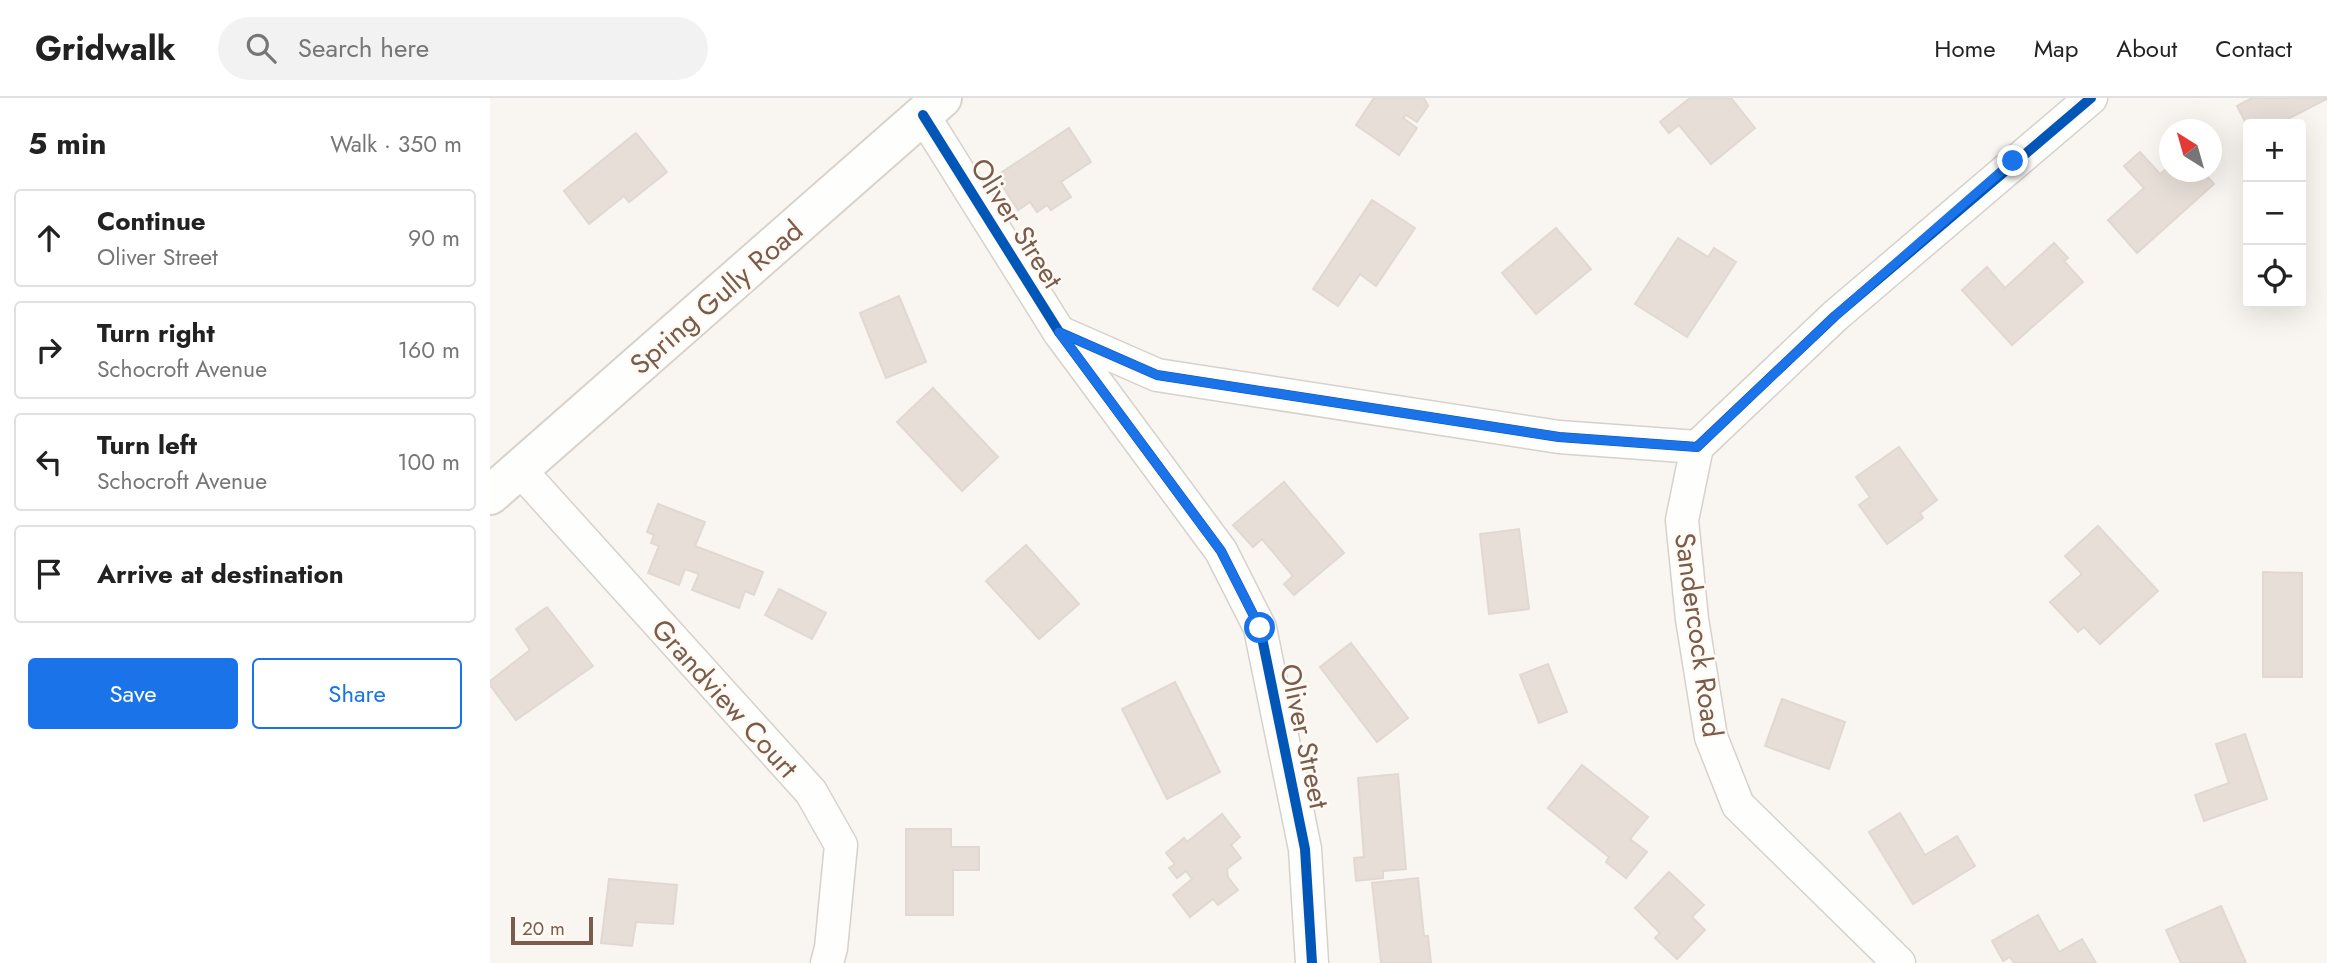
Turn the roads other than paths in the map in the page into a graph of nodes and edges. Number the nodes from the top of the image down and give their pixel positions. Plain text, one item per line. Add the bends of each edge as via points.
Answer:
1 (2091, 98) edge
2 (933, 106) edge
3 (1059, 332) junction
4 (1697, 447) junction
5 (520, 470) junction
6 (490, 495) edge
7 (827, 963) edge
8 (1312, 963) edge
9 (1899, 963) edge

1 - 4 street via 1835,316
2 - 3 street, Oliver Street
2 - 5 main road, Spring Gully Road
3 - 4 street via 1157,375 1559,437
3 - 8 street, Oliver Street via 1221,551 1260,628 1305,849
4 - 9 street, Sandercock Road via 1682,520 1711,737 1738,805
5 - 6 main road, Spring Gully Road
5 - 7 street, Grandview Court via 811,792 841,845

